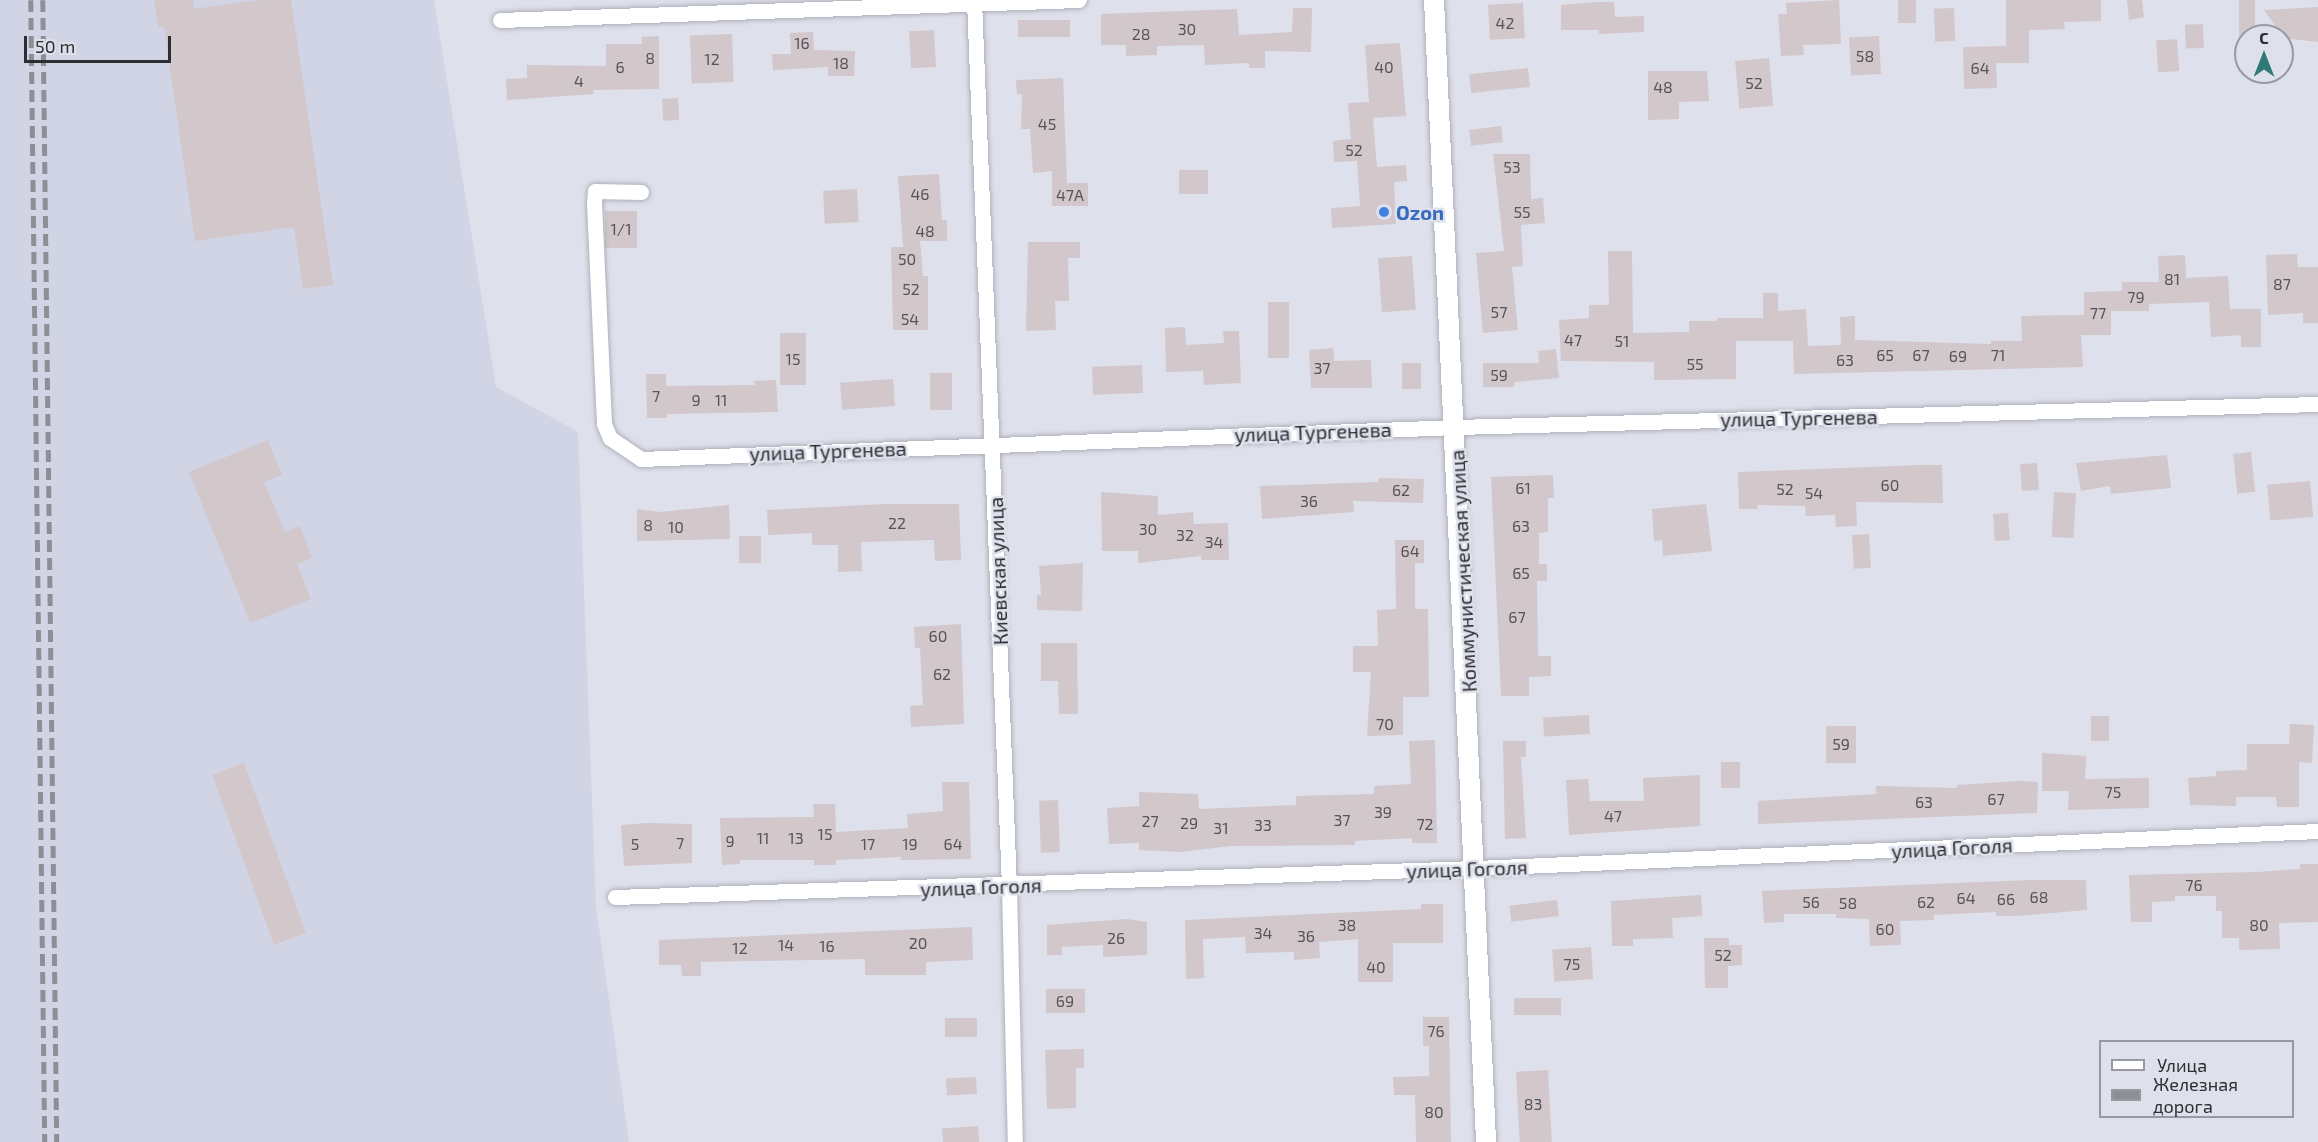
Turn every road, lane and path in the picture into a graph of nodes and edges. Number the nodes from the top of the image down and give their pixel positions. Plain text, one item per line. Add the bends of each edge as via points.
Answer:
1 (1079, 0) edge
2 (1434, 0) edge
3 (974, 2) edge
4 (500, 20) dead end
5 (641, 192) dead end
6 (2318, 404) edge
7 (1456, 427) junction
8 (993, 444) junction
9 (2318, 831) edge
10 (1477, 868) junction
11 (1010, 886) junction
12 (615, 897) dead end
13 (1015, 1142) edge
14 (1486, 1142) edge

1 - 3 street
2 - 7 street, Коммунистическая улица
3 - 4 street
3 - 8 street, Киевская улица
5 - 8 street, улица Тургенева via 595,191 604,424 610,438 621,448 641,459
6 - 7 street, улица Тургенева
7 - 8 street, улица Тургенева
7 - 10 street, Коммунистическая улица
8 - 11 street, Киевская улица
9 - 10 street, улица Гоголя
10 - 11 street, улица Гоголя
10 - 14 street, Коммунистическая улица
11 - 12 street, улица Гоголя
11 - 13 street, Киевская улица

